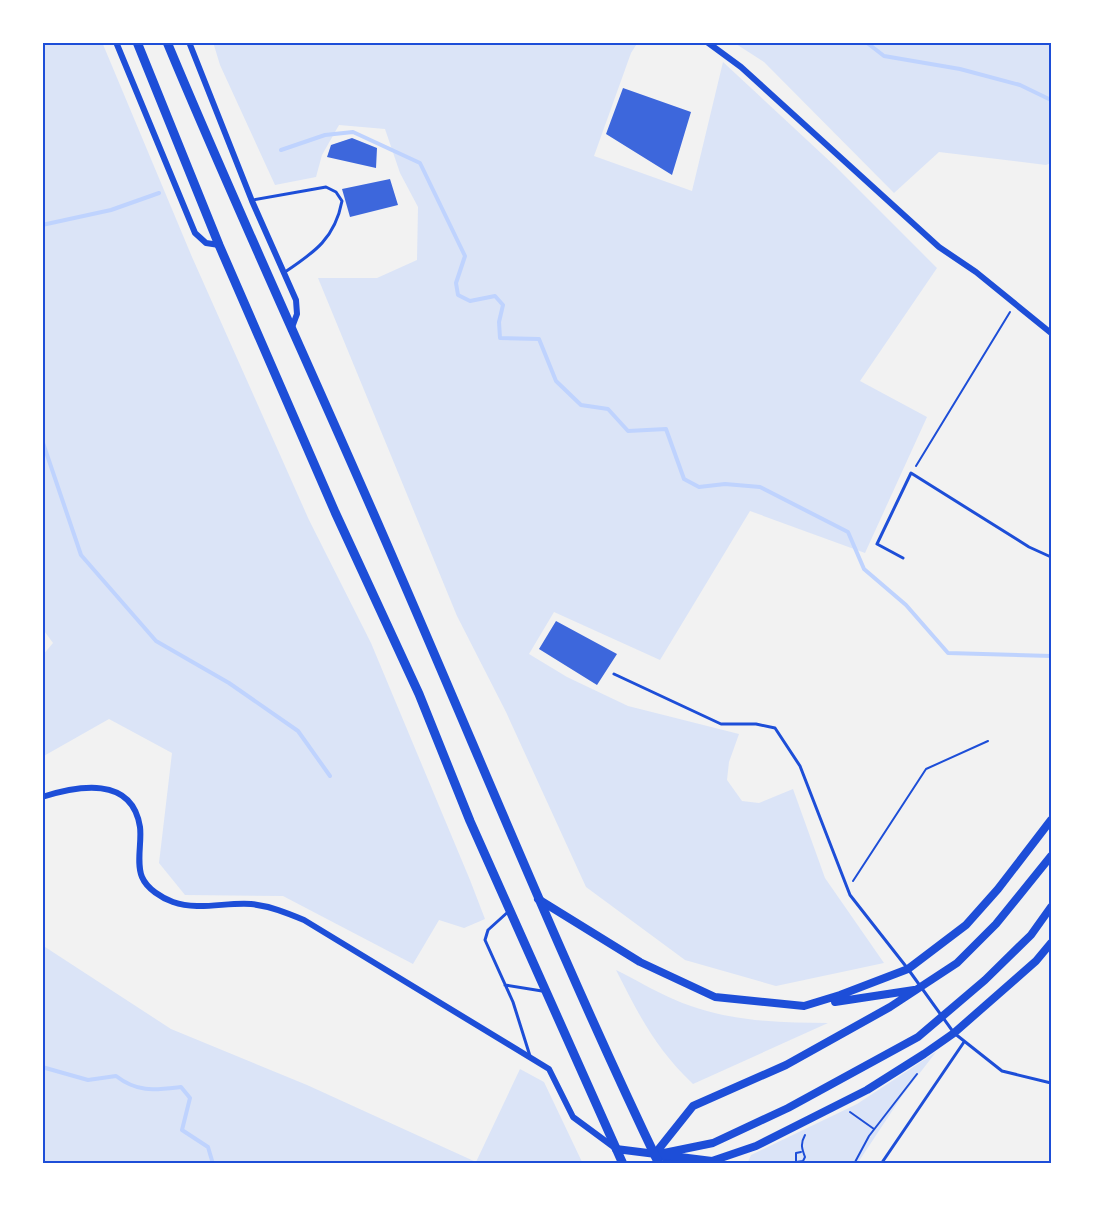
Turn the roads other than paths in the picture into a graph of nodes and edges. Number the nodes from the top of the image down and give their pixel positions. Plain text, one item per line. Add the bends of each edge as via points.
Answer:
1 (116, 42) edge
2 (137, 42) edge
3 (167, 42) edge
4 (189, 42) edge
5 (707, 42) edge
6 (252, 201) junction
7 (219, 245) junction
8 (283, 273) junction
9 (290, 330) junction
10 (1051, 333) edge
11 (1051, 557) edge
12 (903, 558) dead end
13 (614, 674) dead end
14 (42, 797) edge
15 (1051, 820) edge
16 (1051, 856) edge
17 (538, 899) junction
18 (1051, 908) edge
19 (510, 910) junction
20 (1051, 943) edge
21 (908, 969) junction
22 (505, 985) junction
23 (920, 989) junction
24 (549, 998) junction
25 (804, 1006) junction
26 (942, 1017) junction
27 (954, 1033) junction
28 (964, 1042) junction
29 (531, 1056) junction
30 (1051, 1083) edge
31 (616, 1149) junction
32 (656, 1160) edge
33 (617, 1164) edge
34 (623, 1164) edge
35 (664, 1164) edge
36 (682, 1164) edge
37 (881, 1164) edge

1 - 7 street via 195,232 206,243
2 - 7 main road
3 - 9 main road
4 - 6 street
5 - 10 street via 741,67 939,246
6 - 8 street
6 - 8 lane via 326,187 342,201 331,235
7 - 19 main road
8 - 9 street via 296,300 297,314
9 - 17 main road via 375,515
11 - 12 lane via 911,473 877,544
13 - 21 lane via 721,724 756,724 775,729 800,766 848,889
14 - 29 street via 69,788 96,786 117,792 132,807 140,825 141,876 150,890 173,902 191,905 251,904 282,910
15 - 21 street via 966,925
16 - 23 street via 988,932 957,963
17 - 25 street via 640,963 715,996
17 - 32 main road
18 - 26 street via 1031,935
19 - 22 lane via 489,930 485,940
19 - 24 main road
20 - 27 street
21 - 23 lane
21 - 25 street
22 - 24 lane via 534,989
22 - 29 lane
23 - 25 street
23 - 26 lane
23 - 32 street via 786,1065 693,1106
24 - 31 main road
26 - 27 lane
26 - 32 street via 881,1059 788,1108 713,1143
27 - 28 lane
27 - 32 street via 867,1090 756,1146 712,1161
28 - 30 lane via 1002,1071
28 - 37 lane
29 - 31 street via 549,1069 573,1117
31 - 32 street
31 - 33 main road
31 - 34 main road
32 - 35 main road
32 - 36 street

